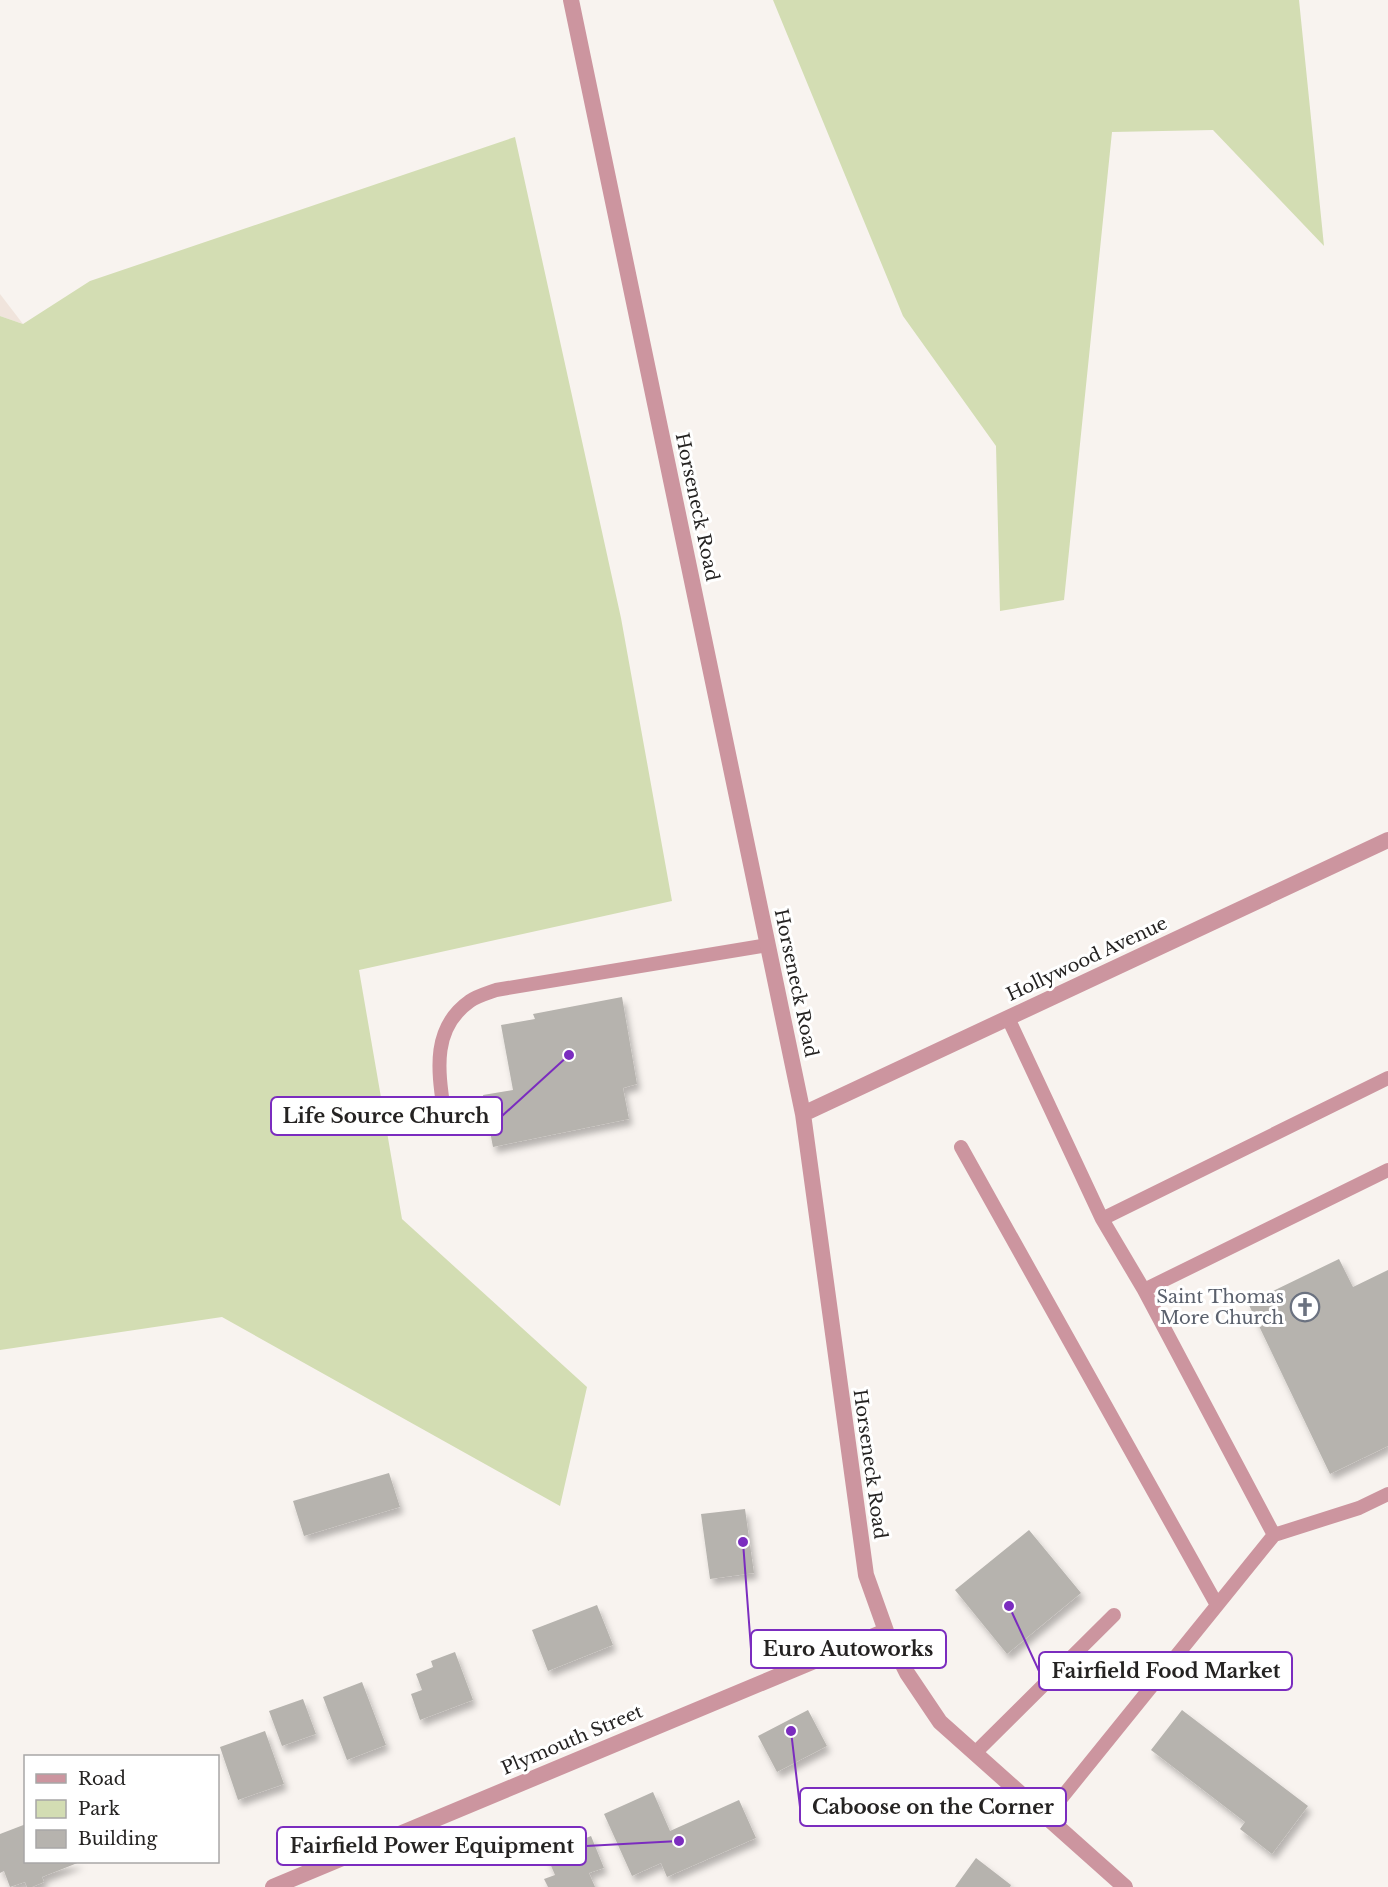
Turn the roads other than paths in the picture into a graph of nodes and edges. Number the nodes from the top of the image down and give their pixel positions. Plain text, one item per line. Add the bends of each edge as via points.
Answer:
1 (571, 0) edge
2 (1388, 840) edge
3 (768, 945) junction
4 (1008, 1018) junction
5 (1388, 1078) edge
6 (803, 1114) junction
7 (446, 1127) dead end
8 (961, 1147) dead end
9 (1388, 1170) edge
10 (1102, 1219) junction
11 (1144, 1290) junction
12 (1388, 1494) edge
13 (1274, 1535) junction
14 (1217, 1605) junction
15 (1114, 1615) dead end
16 (886, 1631) junction
17 (975, 1754) junction
18 (1046, 1816) junction
19 (273, 1887) edge
20 (1125, 1887) edge

1 - 3 street, Horseneck Road
2 - 4 street, Hollywood Avenue
3 - 6 street, Horseneck Road
3 - 7 lane via 496,990 469,1001 445,1030 438,1060
4 - 6 street, Hollywood Avenue
4 - 10 lane
5 - 10 lane
6 - 16 street, Horseneck Road via 866,1575
8 - 14 lane
9 - 11 lane
10 - 11 lane
11 - 13 lane
12 - 13 lane via 1359,1508
13 - 14 lane
14 - 18 lane
15 - 17 lane
16 - 17 street, Horseneck Road via 940,1722
16 - 19 street, Plymouth Street
17 - 18 street, Horseneck Road
18 - 20 street, Horseneck Road

